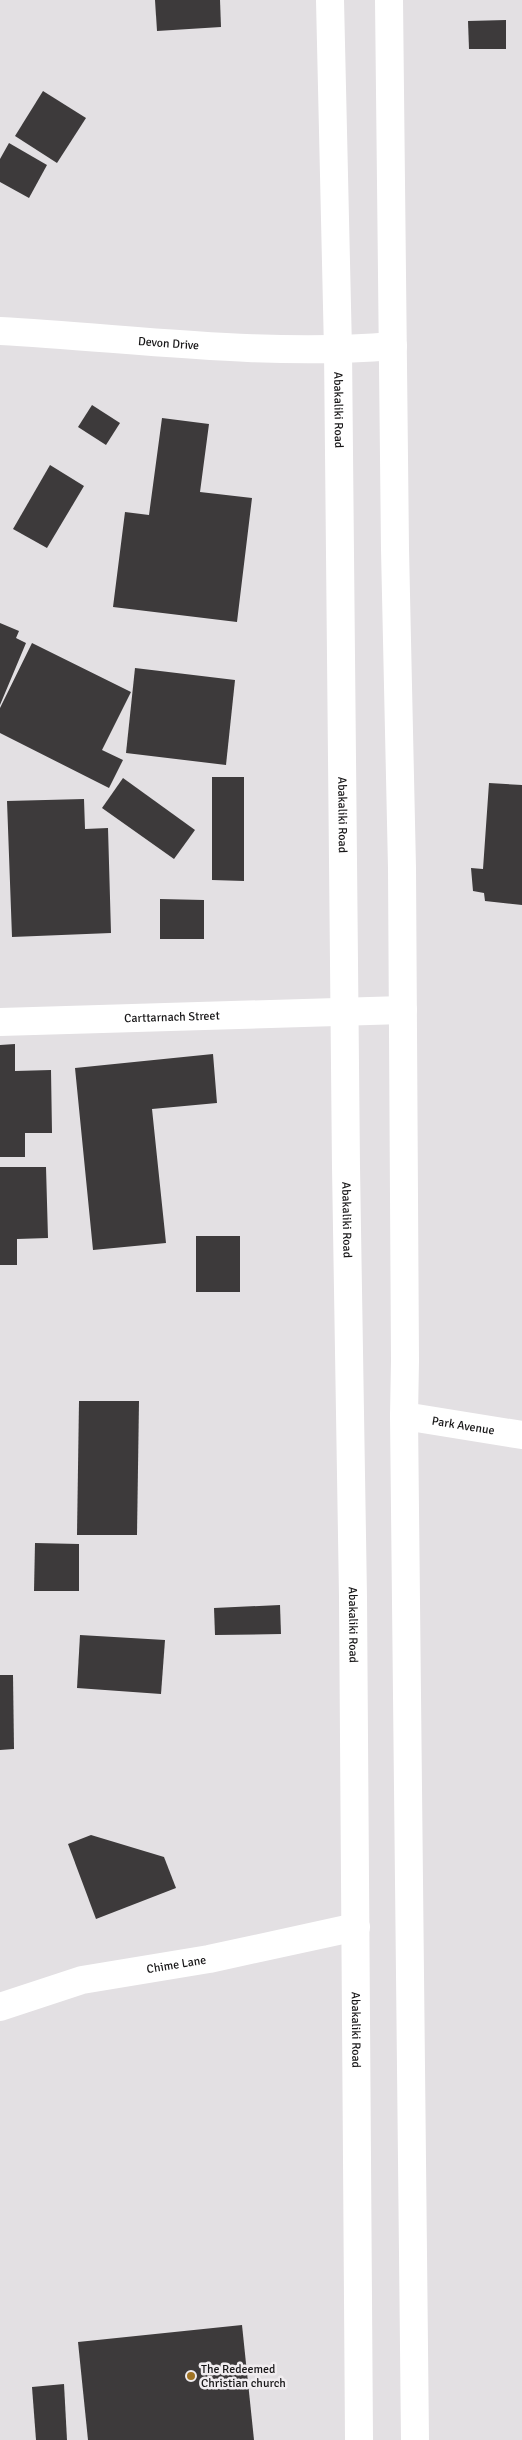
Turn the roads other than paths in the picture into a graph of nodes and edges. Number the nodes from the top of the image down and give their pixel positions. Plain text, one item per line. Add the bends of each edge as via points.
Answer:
1 (330, 0) edge
2 (388, 0) edge
3 (0, 331) edge
4 (393, 346) junction
5 (338, 350) junction
6 (403, 1010) junction
7 (344, 1014) junction
8 (0, 1022) edge
9 (404, 1416) junction
10 (522, 1435) edge
11 (356, 1927) junction
12 (0, 2007) edge
13 (358, 2440) edge
14 (415, 2440) edge

1 - 5 main road, Abakaliki Road
2 - 4 main road
3 - 5 main road, Devon Drive
4 - 5 main road, Devon Drive
4 - 6 main road
5 - 7 main road, Abakaliki Road
6 - 7 main road, Carttarnach Street
6 - 9 main road
7 - 8 main road, Carttarnach Street
7 - 11 main road, Abakaliki Road
9 - 10 main road, Park Avenue
9 - 14 main road
11 - 12 main road, Chime Lane via 209,1959 82,1980
11 - 13 main road, Abakaliki Road

